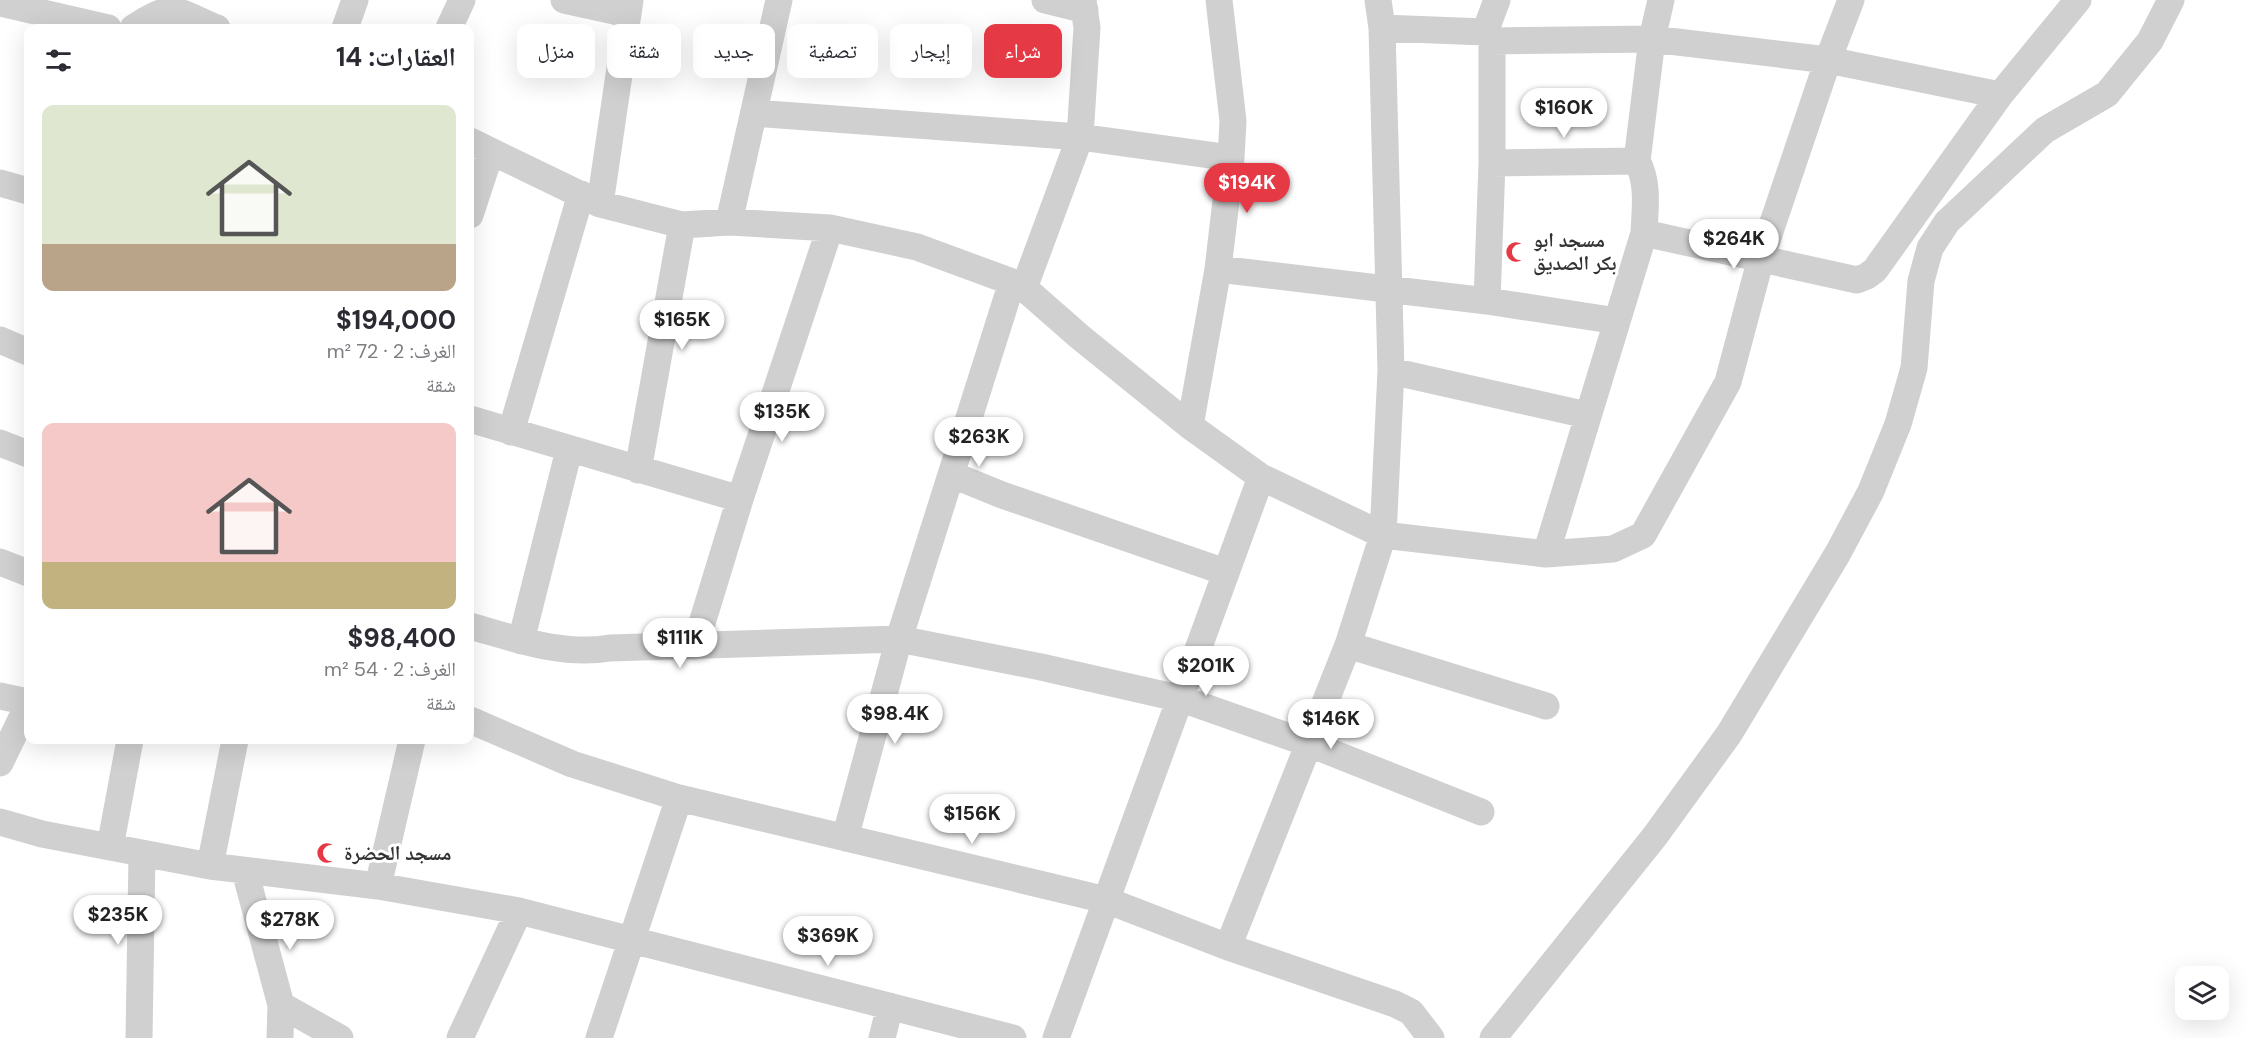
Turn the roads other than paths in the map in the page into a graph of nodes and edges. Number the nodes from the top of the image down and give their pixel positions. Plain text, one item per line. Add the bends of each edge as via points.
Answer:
1 (355, 0) edge
2 (462, 0) edge
3 (564, 0) edge
4 (779, 0) edge
5 (1045, 0) edge
6 (1219, 0) edge
7 (1378, 0) edge
8 (1497, 0) edge
9 (1661, 0) edge
10 (1851, 0) edge
11 (2078, 0) edge
12 (2171, 0) edge
13 (0, 3) edge
14 (1084, 5) edge
15 (629, 7) edge
16 (62, 9) edge
17 (98, 24) edge
18 (140, 24) edge
19 (207, 24) edge
20 (346, 24) edge
21 (451, 24) edge
22 (1382, 28) junction
23 (1488, 36) junction
24 (1652, 39) junction
25 (1828, 60) junction
26 (2000, 95) junction
27 (754, 113) junction
28 (1080, 137) junction
29 (480, 146) edge
30 (1231, 158) junction
31 (1637, 161) junction
32 (1492, 163) junction
33 (0, 183) edge
34 (474, 187) edge
35 (24, 190) edge
36 (591, 199) junction
37 (729, 222) junction
38 (682, 225) junction
39 (830, 228) junction
40 (1644, 233) junction
41 (1761, 258) junction
42 (1218, 269) junction
43 (1018, 285) junction
44 (1387, 291) junction
45 (1487, 301) junction
46 (1617, 321) junction
47 (0, 340) edge
48 (24, 350) edge
49 (1391, 371) junction
50 (1587, 415) junction
51 (474, 420) edge
52 (1190, 426) junction
53 (511, 432) junction
54 (0, 443) edge
55 (569, 450) junction
56 (24, 452) edge
57 (638, 470) junction
58 (953, 475) junction
59 (1261, 477) junction
60 (740, 499) junction
61 (1383, 535) junction
62 (1546, 554) junction
63 (0, 562) edge
64 (24, 571) edge
65 (1225, 572) junction
66 (474, 627) edge
67 (899, 639) junction
68 (521, 641) junction
69 (1348, 645) junction
70 (695, 646) junction
71 (0, 696) edge
72 (1182, 699) junction
73 (24, 703) edge
74 (1546, 706) dead end
75 (24, 712) edge
76 (474, 722) edge
77 (129, 744) edge
78 (234, 744) edge
79 (411, 744) edge
80 (1310, 744) junction
81 (0, 763) edge
82 (680, 798) junction
83 (1480, 812) dead end
84 (0, 822) edge
85 (845, 838) junction
86 (111, 847) junction
87 (142, 854) junction
88 (210, 866) junction
89 (245, 871) junction
90 (378, 886) junction
91 (1106, 900) junction
92 (519, 911) junction
93 (631, 939) junction
94 (1228, 947) junction
95 (281, 1005) junction
96 (890, 1006) junction
97 (140, 1038) edge
98 (280, 1038) edge
99 (340, 1038) edge
100 (460, 1038) edge
101 (598, 1038) edge
102 (882, 1038) edge
103 (1013, 1038) edge
104 (1056, 1038) edge
105 (1431, 1038) edge
106 (1493, 1038) edge

1 - 20 street
2 - 21 street
3 - 15 street
4 - 27 street
5 - 14 street
6 - 30 street via 1233,121
7 - 22 street
8 - 23 street
9 - 24 street
10 - 25 street
11 - 26 street
12 - 106 street via 2150,41 2107,94 2045,130 1947,222 1930,248 1921,281 1914,368 1898,424 1871,491 1838,553 1729,734 1656,836
13 - 16 street
14 - 28 street via 1087,28
15 - 36 street
16 - 17 street
18 - 19 street via 165,9
22 - 23 street
22 - 44 street
23 - 24 street
23 - 32 street
24 - 25 street
24 - 31 street
25 - 26 street
25 - 41 street
26 - 41 street via 1867,276 1857,280
27 - 28 street
27 - 37 street
28 - 30 street
28 - 43 street
29 - 34 street
29 - 36 street
30 - 42 street
31 - 32 street
31 - 40 street via 1645,195
32 - 45 street
33 - 35 street
36 - 38 street
36 - 53 street
37 - 38 street
37 - 39 street
38 - 57 street
39 - 43 street via 916,247
39 - 60 street
40 - 41 street
40 - 46 street
41 - 62 street via 1728,382 1643,535 1613,549
42 - 44 street
42 - 52 street
43 - 52 street
43 - 58 street
44 - 45 street
44 - 49 street
45 - 46 street
46 - 50 street
47 - 48 street
49 - 50 street
49 - 61 street
50 - 62 street
51 - 53 street
52 - 59 street
53 - 55 street
54 - 56 street
55 - 57 street
55 - 68 street
57 - 60 street
58 - 65 street
58 - 67 street
59 - 61 street
59 - 65 street
60 - 70 street
61 - 62 street
61 - 69 street
63 - 64 street
65 - 72 street
66 - 68 street
67 - 70 street
67 - 72 street
67 - 85 street
68 - 70 street via 567,651
69 - 74 street
69 - 80 street
71 - 73 street
72 - 80 street
72 - 91 street
75 - 81 street
76 - 82 street via 572,764
77 - 86 street
78 - 88 street
79 - 90 street
80 - 83 street
80 - 94 street
82 - 85 street
82 - 93 street
84 - 86 street
85 - 91 street
86 - 87 street
87 - 88 street
87 - 97 street
88 - 89 street
89 - 90 street
89 - 95 street
90 - 92 street
91 - 94 street
91 - 104 street
92 - 93 street
92 - 100 street
93 - 96 street
93 - 101 street
94 - 105 street via 1395,1004 1411,1012
95 - 98 street
95 - 99 street
96 - 102 street
96 - 103 street

